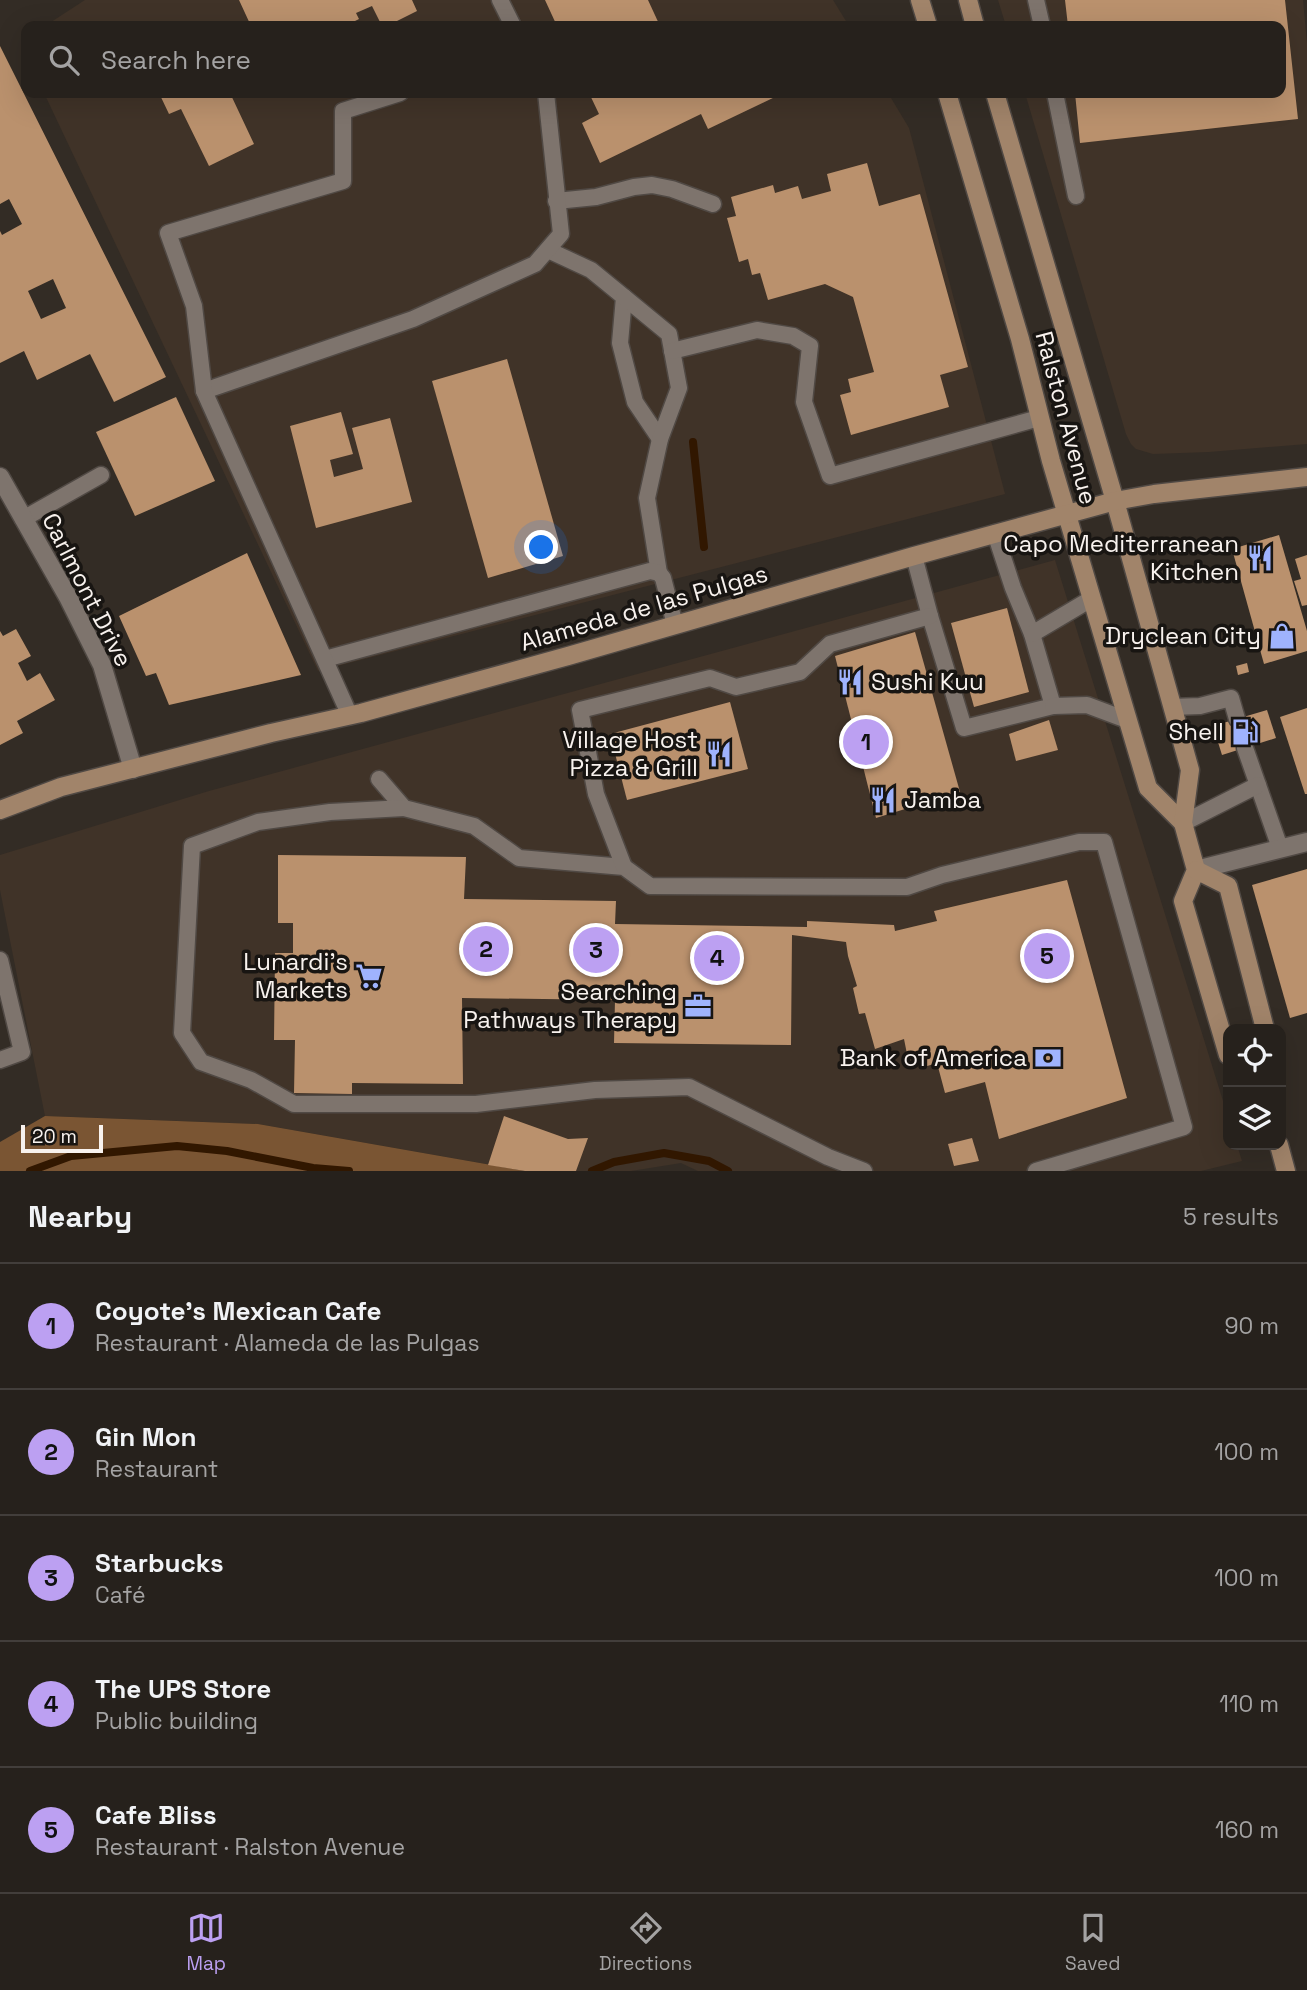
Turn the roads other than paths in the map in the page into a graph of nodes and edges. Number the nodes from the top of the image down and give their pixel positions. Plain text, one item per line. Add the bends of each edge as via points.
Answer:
1 (500, 0) edge
2 (920, 0) edge
3 (968, 0) edge
4 (1036, 0) edge
5 (510, 21) edge
6 (926, 21) edge
7 (974, 21) edge
8 (1041, 21) edge
9 (384, 98) edge
10 (546, 98) edge
11 (948, 98) edge
12 (996, 98) edge
13 (1056, 98) edge
14 (1076, 196) dead end
15 (556, 201) junction
16 (713, 204) dead end
17 (548, 250) junction
18 (624, 296) junction
19 (672, 351) junction
20 (204, 391) junction
21 (1039, 418) junction
22 (660, 439) junction
23 (101, 475) dead end
24 (0, 477) edge
25 (1307, 477) edge
26 (1115, 501) junction
27 (1066, 513) junction
28 (23, 519) junction
29 (995, 533) junction
30 (914, 556) junction
31 (659, 573) junction
32 (1091, 599) junction
33 (930, 616) junction
34 (675, 625) junction
35 (1032, 634) junction
36 (324, 659) junction
37 (1053, 706) junction
38 (1172, 707) junction
39 (350, 716) junction
40 (1237, 719) dead end
41 (1127, 720) junction
42 (1245, 748) dead end
43 (133, 769) junction
44 (379, 779) dead end
45 (1258, 785) junction
46 (404, 808) junction
47 (0, 810) edge
48 (1183, 823) junction
49 (1307, 842) edge
50 (1280, 848) junction
51 (624, 867) junction
52 (1196, 870) junction
53 (0, 960) edge
54 (1264, 1024) edge
55 (1223, 1038) edge
56 (0, 1060) edge
57 (1280, 1150) edge
58 (864, 1171) edge
59 (1036, 1171) edge
60 (1286, 1171) edge

1 - 5 lane
2 - 6 main road
3 - 7 main road
4 - 8 lane
9 - 20 lane via 343,111 343,181 168,233 194,306
10 - 15 lane
11 - 21 main road, Ralston Avenue
12 - 26 main road, Ralston Avenue
13 - 14 lane
15 - 16 lane via 652,185
15 - 17 lane via 561,234
17 - 18 lane via 591,270
17 - 20 lane via 535,264 413,319
18 - 19 lane via 669,334
18 - 22 lane via 623,355 635,402
19 - 21 lane via 757,330 793,336 810,346 804,402 830,476
19 - 22 lane via 679,388
20 - 36 lane
21 - 27 main road, Ralston Avenue
22 - 31 lane via 647,498
23 - 28 lane
24 - 28 street, Carlmont Drive
25 - 26 main road, Alameda de las Pulgas
26 - 27 main road, Alameda de las Pulgas
26 - 38 main road, Ralston Avenue
27 - 29 main road, Alameda de las Pulgas
27 - 32 main road, Ralston Avenue
28 - 43 street, Carlmont Drive via 102,665
29 - 30 main road, Alameda de las Pulgas
29 - 35 lane
30 - 33 lane
30 - 34 main road, Alameda de las Pulgas
31 - 34 lane
31 - 36 lane via 650,571
32 - 35 lane
32 - 41 main road, Ralston Avenue
33 - 37 lane via 964,728
33 - 51 lane via 830,644 800,672 736,687 710,678 580,710 596,794
34 - 39 main road, Alameda de las Pulgas
35 - 37 lane
36 - 39 lane
37 - 41 lane via 1087,705
38 - 40 lane via 1231,698
38 - 48 main road, Ralston Avenue via 1191,770
39 - 43 main road, Alameda de las Pulgas
41 - 48 main road, Ralston Avenue via 1148,788
42 - 45 lane
43 - 47 main road, Alameda de las Pulgas via 61,787
44 - 46 lane
45 - 48 lane
45 - 50 lane
46 - 51 lane via 474,826 519,858
46 - 58 lane via 330,811 258,822 192,846 182,1033 201,1062 251,1080 294,1104 477,1104 595,1090 689,1087
48 - 52 main road, Ralston Avenue
49 - 50 street
50 - 52 street
51 - 59 lane via 650,886 907,887 1079,842 1104,842 1184,1127
52 - 54 main road via 1228,886
52 - 55 main road via 1183,901
53 - 56 lane via 22,1052
57 - 60 main road

